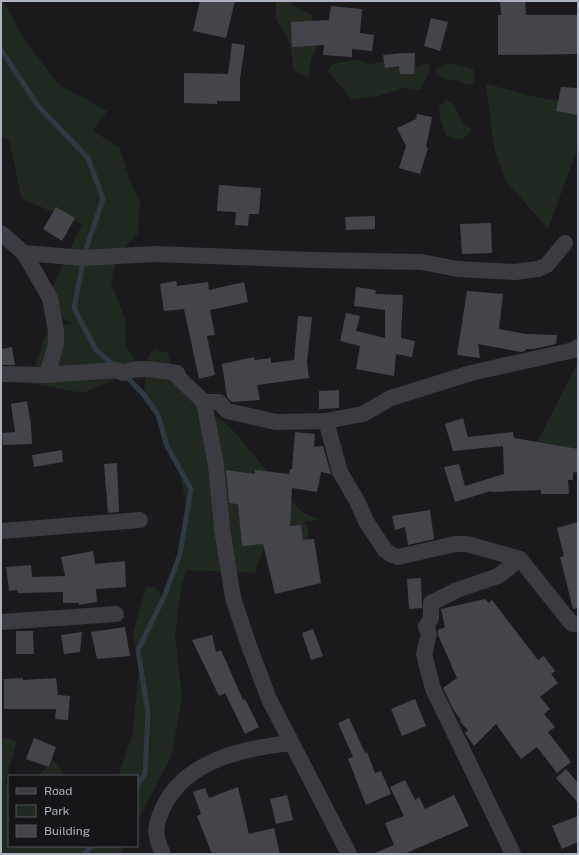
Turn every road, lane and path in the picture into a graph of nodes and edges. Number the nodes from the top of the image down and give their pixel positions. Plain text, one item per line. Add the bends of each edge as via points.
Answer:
1 (1, 233) edge
2 (565, 243) dead end
3 (24, 253) junction
4 (578, 347) edge
5 (1, 374) edge
6 (47, 375) junction
7 (204, 402) junction
8 (326, 421) junction
9 (140, 520) dead end
10 (1, 530) edge
11 (520, 559) junction
12 (116, 614) dead end
13 (1, 622) edge
14 (576, 627) edge
15 (291, 743) junction
16 (163, 854) edge
17 (349, 854) edge
18 (513, 854) edge

1 - 3 street
2 - 3 street via 547,265 515,272 458,269 421,262 154,254 84,258
3 - 6 street via 50,298 54,314 56,344
4 - 8 street via 471,374 391,398 363,414
5 - 6 street
6 - 7 street via 116,370 123,374 133,369 177,373
7 - 8 street via 219,402 227,411 276,422
7 - 15 street via 216,464 222,528 233,598 270,699
8 - 11 street via 340,472 376,539 390,554 398,557 455,544 467,544
9 - 10 street
11 - 14 street
11 - 18 street via 498,576 457,590 431,603 431,618 426,627 429,634 424,654 433,689
12 - 13 street
15 - 16 street via 234,753 216,760 179,783 164,804 156,827 156,840
15 - 17 street

